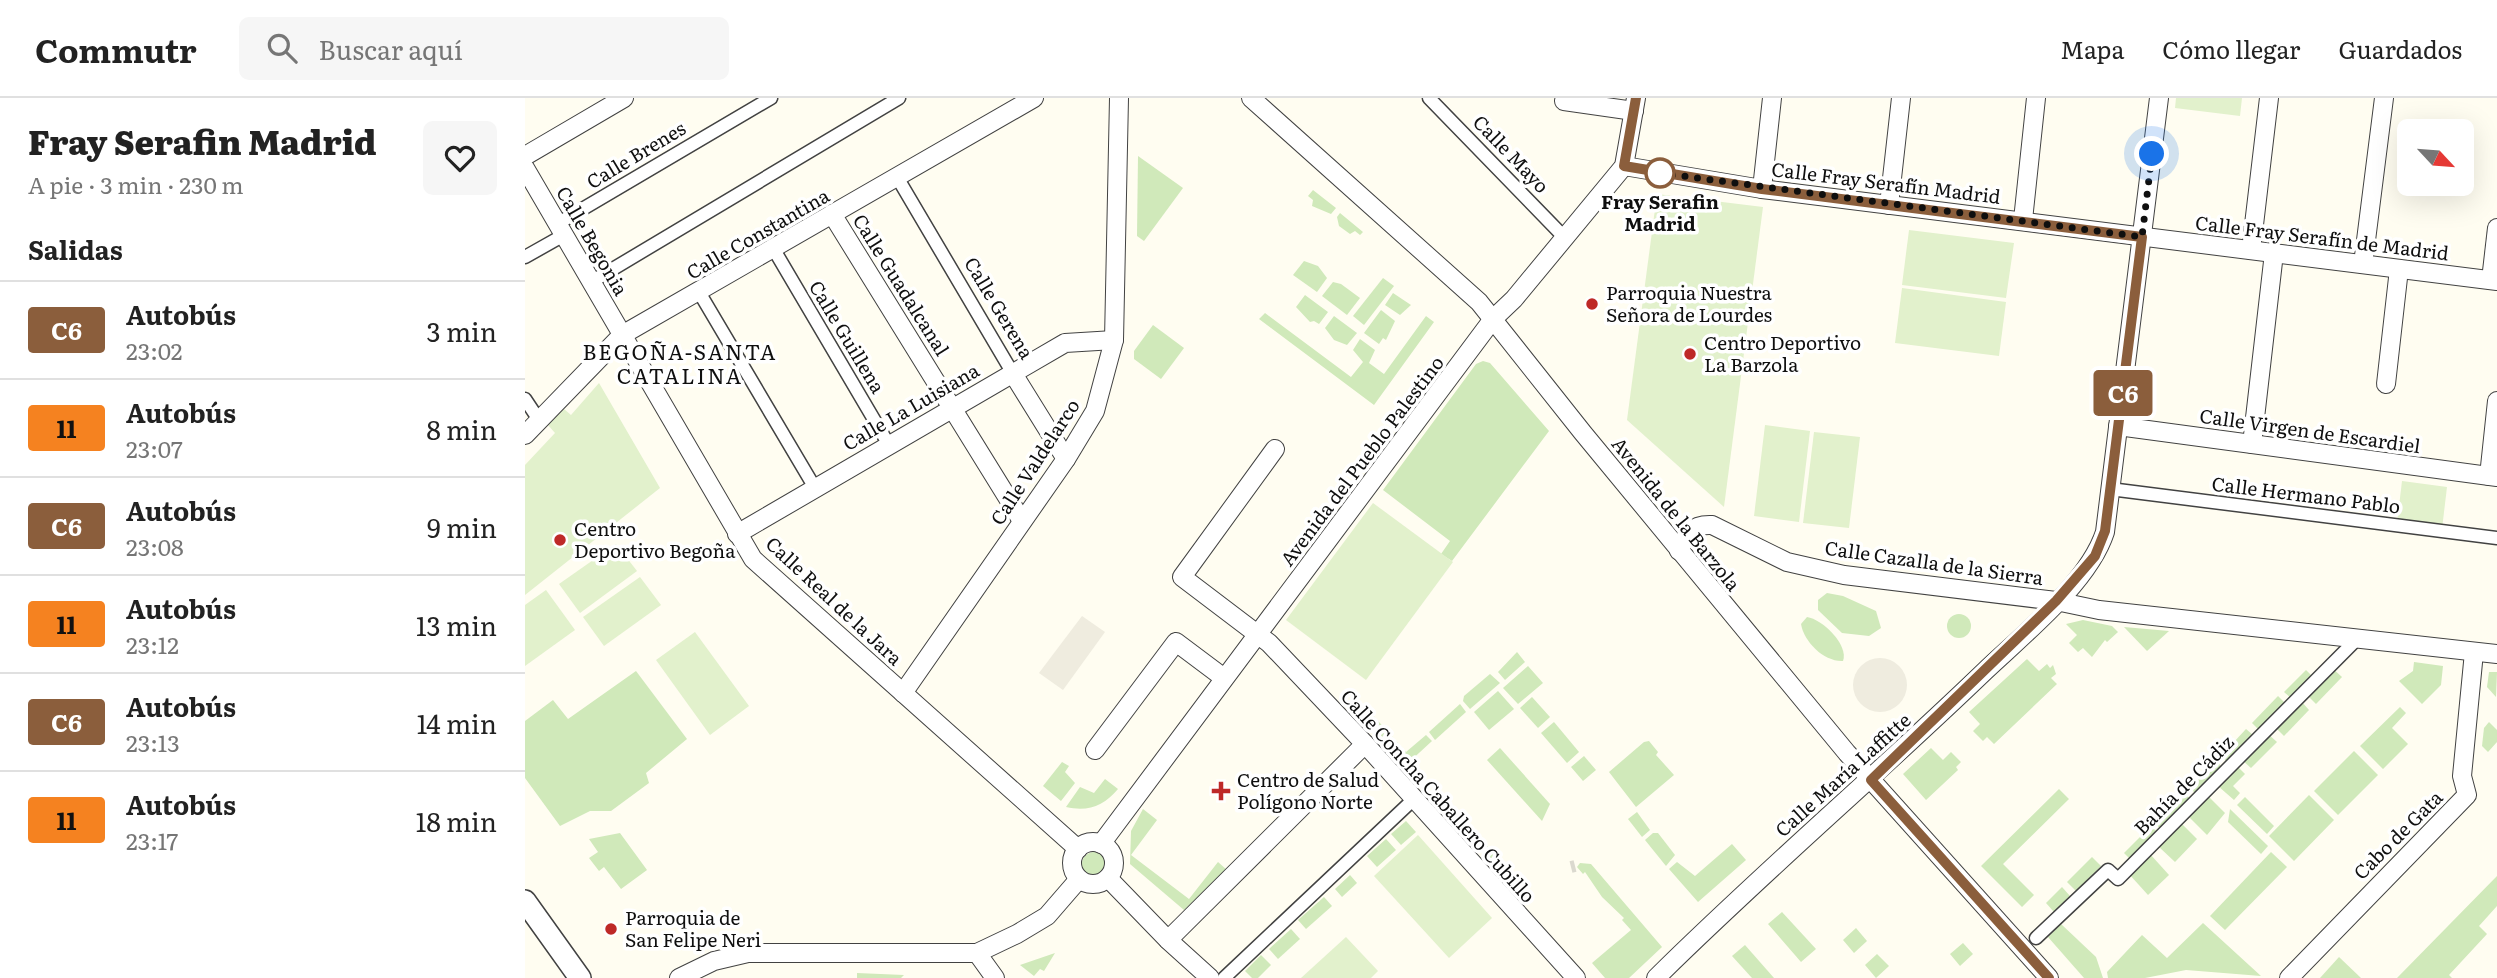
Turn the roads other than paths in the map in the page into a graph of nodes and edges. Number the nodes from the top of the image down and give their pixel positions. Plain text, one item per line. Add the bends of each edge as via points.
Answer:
1 (625, 98) edge
2 (771, 98) edge
3 (899, 98) edge
4 (1034, 98) edge
5 (1119, 98) edge
6 (1251, 98) edge
7 (1429, 98) edge
8 (1772, 98) edge
9 (1901, 98) edge
10 (2036, 98) edge
11 (2159, 98) edge
12 (2269, 98) edge
13 (2384, 98) edge
14 (1564, 101) dead end
15 (1635, 105) edge
16 (525, 156) edge
17 (1624, 166) junction
18 (525, 168) edge
19 (897, 177) junction
20 (1762, 189) junction
21 (1889, 205) junction
22 (832, 214) junction
23 (2022, 220) junction
24 (2497, 228) edge
25 (561, 229) junction
26 (2142, 237) junction
27 (1565, 238) junction
28 (773, 248) junction
29 (2251, 250) junction
30 (2274, 253) junction
31 (525, 257) edge
32 (2363, 264) junction
33 (2399, 268) junction
34 (2494, 280) edge
35 (591, 282) junction
36 (699, 292) junction
37 (1493, 319) junction
38 (622, 335) junction
39 (1114, 340) junction
40 (1012, 372) junction
41 (2386, 384) dead end
42 (525, 399) edge
43 (2497, 401) edge
44 (951, 408) junction
45 (539, 420) junction
46 (2118, 426) junction
47 (525, 435) edge
48 (2252, 444) junction
49 (889, 445) junction
50 (1275, 449) dead end
51 (1066, 459) junction
52 (2493, 476) edge
53 (815, 488) junction
54 (2110, 489) junction
55 (1022, 521) junction
56 (737, 534) junction
57 (2497, 538) edge
58 (1679, 551) junction
59 (2056, 601) junction
60 (1264, 639) junction
61 (2357, 639) junction
62 (2474, 652) junction
63 (2497, 654) edge
64 (1224, 678) junction
65 (903, 692) junction
66 (1366, 744) junction
67 (1095, 750) dead end
68 (1871, 780) junction
69 (1415, 798) junction
70 (1101, 844) junction
71 (1078, 849) junction
72 (1108, 878) junction
73 (1079, 879) junction
74 (525, 901) edge
75 (2036, 938) dead end
76 (1168, 940) junction
77 (977, 953) junction
78 (580, 978) edge
79 (679, 978) edge
80 (995, 978) edge
81 (1210, 978) edge
82 (1224, 978) edge
83 (1576, 978) edge
84 (1656, 978) edge
85 (2049, 978) edge
86 (2289, 978) edge

1 - 16 street
2 - 25 street, Calle Brenes
3 - 35 street
4 - 19 street, Calle Constantina
5 - 39 street, Calle Valdelarco
6 - 37 street, Avenida de la Barzola
7 - 27 street, Calle Mayo
8 - 20 street
9 - 21 street
10 - 23 street
11 - 26 street, Calle María Laffitte
12 - 29 street
13 - 32 street
14 - 15 street
15 - 17 street, Avenida del Pueblo Palestino
17 - 20 street, Calle Fray Serafín Madrid
17 - 27 street, Avenida del Pueblo Palestino
18 - 25 street, Calle Begonia
19 - 22 street, Calle Constantina
19 - 40 street, Calle Gerena
20 - 21 street, Calle Fray Serafín Madrid
21 - 23 street, Calle Fray Serafín Madrid
22 - 28 street, Calle Constantina
22 - 44 street, Calle Guadalcanal
23 - 26 street, Calle Fray Serafín Madrid
24 - 34 street
25 - 31 street, Calle Brenes
25 - 35 street, Calle Begonia
26 - 29 street, Calle Fray Serafín de Madrid
26 - 46 street, Calle María Laffitte
27 - 37 street, Avenida del Pueblo Palestino
28 - 36 street, Calle Constantina
28 - 49 street, Calle Guillena
29 - 30 street, Calle Fray Serafín de Madrid
30 - 32 street, Calle Fray Serafín de Madrid
30 - 48 street
32 - 33 street, Calle Fray Serafín de Madrid
33 - 34 street, Calle Fray Serafín de Madrid
33 - 41 street
35 - 38 street, Calle Begonia
36 - 38 street, Calle Constantina
36 - 53 street
37 - 58 street, Avenida de la Barzola
37 - 60 street, Avenida del Pueblo Palestino
38 - 45 street, Calle Constantina
38 - 56 street, Calle Real de la Jara
39 - 40 street, Calle La Luisiana via 1065,343
39 - 51 street, Calle Valdelarco via 1095,411
40 - 44 street, Calle La Luisiana
40 - 51 street, Calle Gerena
42 - 45 street
43 - 52 street
44 - 49 street, Calle La Luisiana
44 - 55 street, Calle Guadalcanal
45 - 47 street, Calle Constantina
46 - 48 street, Calle Virgen de Escardiel
46 - 54 street, Calle María Laffitte
48 - 52 street, Calle Virgen de Escardiel
49 - 53 street, Calle La Luisiana
50 - 60 street, Calle Concha Caballero Cubillo via 1182,577
51 - 55 street, Calle Valdelarco
53 - 56 street, Calle La Luisiana
54 - 57 street, Calle Hermano Pablo
54 - 59 street, Calle María Laffitte via 2101,545
55 - 65 street, Calle Valdelarco
56 - 65 street, Calle Real de la Jara via 754,559
58 - 59 street, Calle Cazalla de la Sierra via 1687,532 1700,524 1712,525 1787,562 1844,575
58 - 68 street, Avenida de la Barzola
59 - 61 street, Calle Cazalla de la Sierra via 2099,610
59 - 68 street, Calle María Laffitte
60 - 64 street, Avenida del Pueblo Palestino
60 - 66 street, Calle Concha Caballero Cubillo
61 - 62 street, Calle Cazalla de la Sierra
61 - 75 street, Bahía de Cádiz via 2118,879 2108,870
62 - 63 street, Calle Cazalla de la Sierra
62 - 86 street, Cabo de Gata via 2462,776 2467,796
64 - 67 street via 1176,642
64 - 70 street, Avenida del Pueblo Palestino
65 - 71 street, Calle Real de la Jara
66 - 69 street, Calle Concha Caballero Cubillo
66 - 76 street
68 - 84 street, Calle María Laffitte via 1775,863
68 - 85 street, Avenida de la Barzola
69 - 82 street
69 - 83 street, Calle Concha Caballero Cubillo
70 - 71 street via 1089,843
70 - 72 street via 1114,859
71 - 73 street via 1072,861
72 - 73 street via 1094,885
72 - 76 street
73 - 77 street via 1047,916
74 - 78 street
76 - 81 street
77 - 79 street via 748,953 714,961
77 - 80 street

